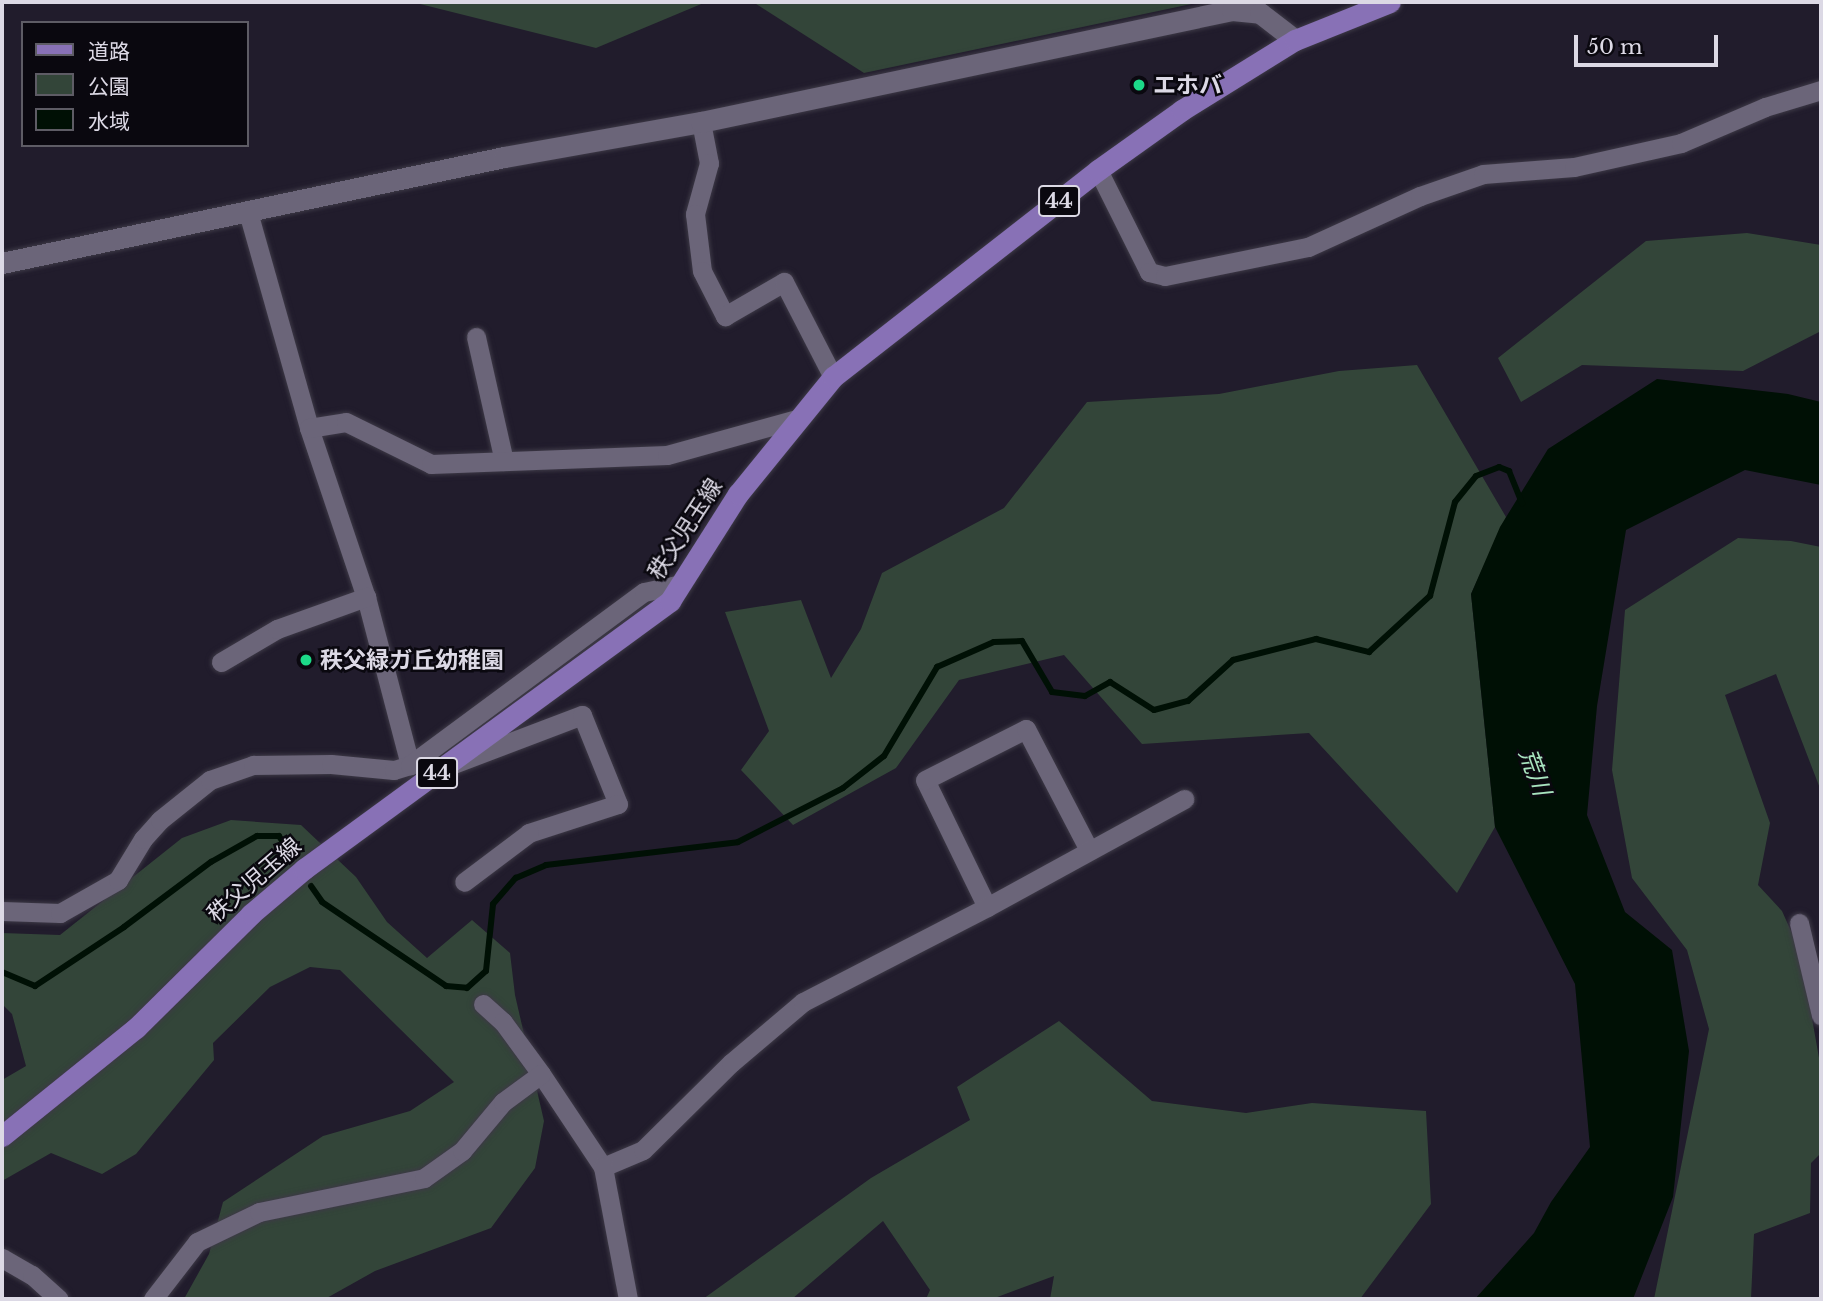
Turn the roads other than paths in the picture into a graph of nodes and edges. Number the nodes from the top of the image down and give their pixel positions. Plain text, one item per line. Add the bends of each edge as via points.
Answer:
1 (1390, 2) edge
2 (1295, 40) junction
3 (1821, 90) edge
4 (701, 122) junction
5 (1098, 170) junction
6 (248, 212) junction
7 (2, 263) edge
8 (475, 337) dead end
9 (833, 377) junction
10 (797, 419) junction
11 (309, 428) junction
12 (504, 461) junction
13 (681, 584) junction
14 (366, 597) junction
15 (221, 662) dead end
16 (410, 765) junction
17 (444, 768) junction
18 (1184, 799) dead end
19 (1089, 850) junction
20 (464, 882) dead end
21 (987, 907) junction
22 (2, 911) edge
23 (1800, 923) dead end
24 (483, 1004) dead end
25 (1821, 1014) edge
26 (541, 1074) junction
27 (2, 1136) edge
28 (603, 1167) junction
29 (2, 1258) edge
30 (59, 1299) edge
31 (153, 1299) edge
32 (628, 1299) edge

1 - 2 main road, 秩父児玉線 / 44
2 - 4 street via 1260,13 1232,10
2 - 5 main road, 秩父児玉線 / 44 via 1181,110
3 - 5 street via 1765,107 1681,143 1574,167 1483,174 1420,196 1308,247 1165,276 1149,272
4 - 6 street
4 - 9 street via 709,163 695,214 702,271 725,316 784,282
5 - 9 main road, 秩父児玉線 / 44
6 - 7 street
6 - 11 street
8 - 12 street
9 - 10 main road, 秩父児玉線 / 44
10 - 12 street via 667,455
10 - 13 main road, 秩父児玉線 / 44 via 738,495
11 - 12 street via 346,422 431,464
11 - 14 street
13 - 16 street via 644,592
13 - 17 main road, 秩父児玉線 / 44 via 670,601
14 - 15 street via 276,629
14 - 16 street
16 - 22 street via 394,770 331,764 253,765 210,780 160,820 118,880 60,913
17 - 20 street via 582,716 618,804 529,833
17 - 27 main road, 秩父児玉線 / 44 via 304,869 251,914 136,1028
18 - 19 street
19 - 21 street
19 - 21 street via 1026,729 925,780
21 - 28 street via 803,1002 731,1063 643,1150
23 - 25 street
24 - 26 street via 503,1021
26 - 28 street
26 - 31 street via 503,1102 462,1151 424,1178 259,1212 197,1241
28 - 32 street
29 - 30 street via 32,1275

